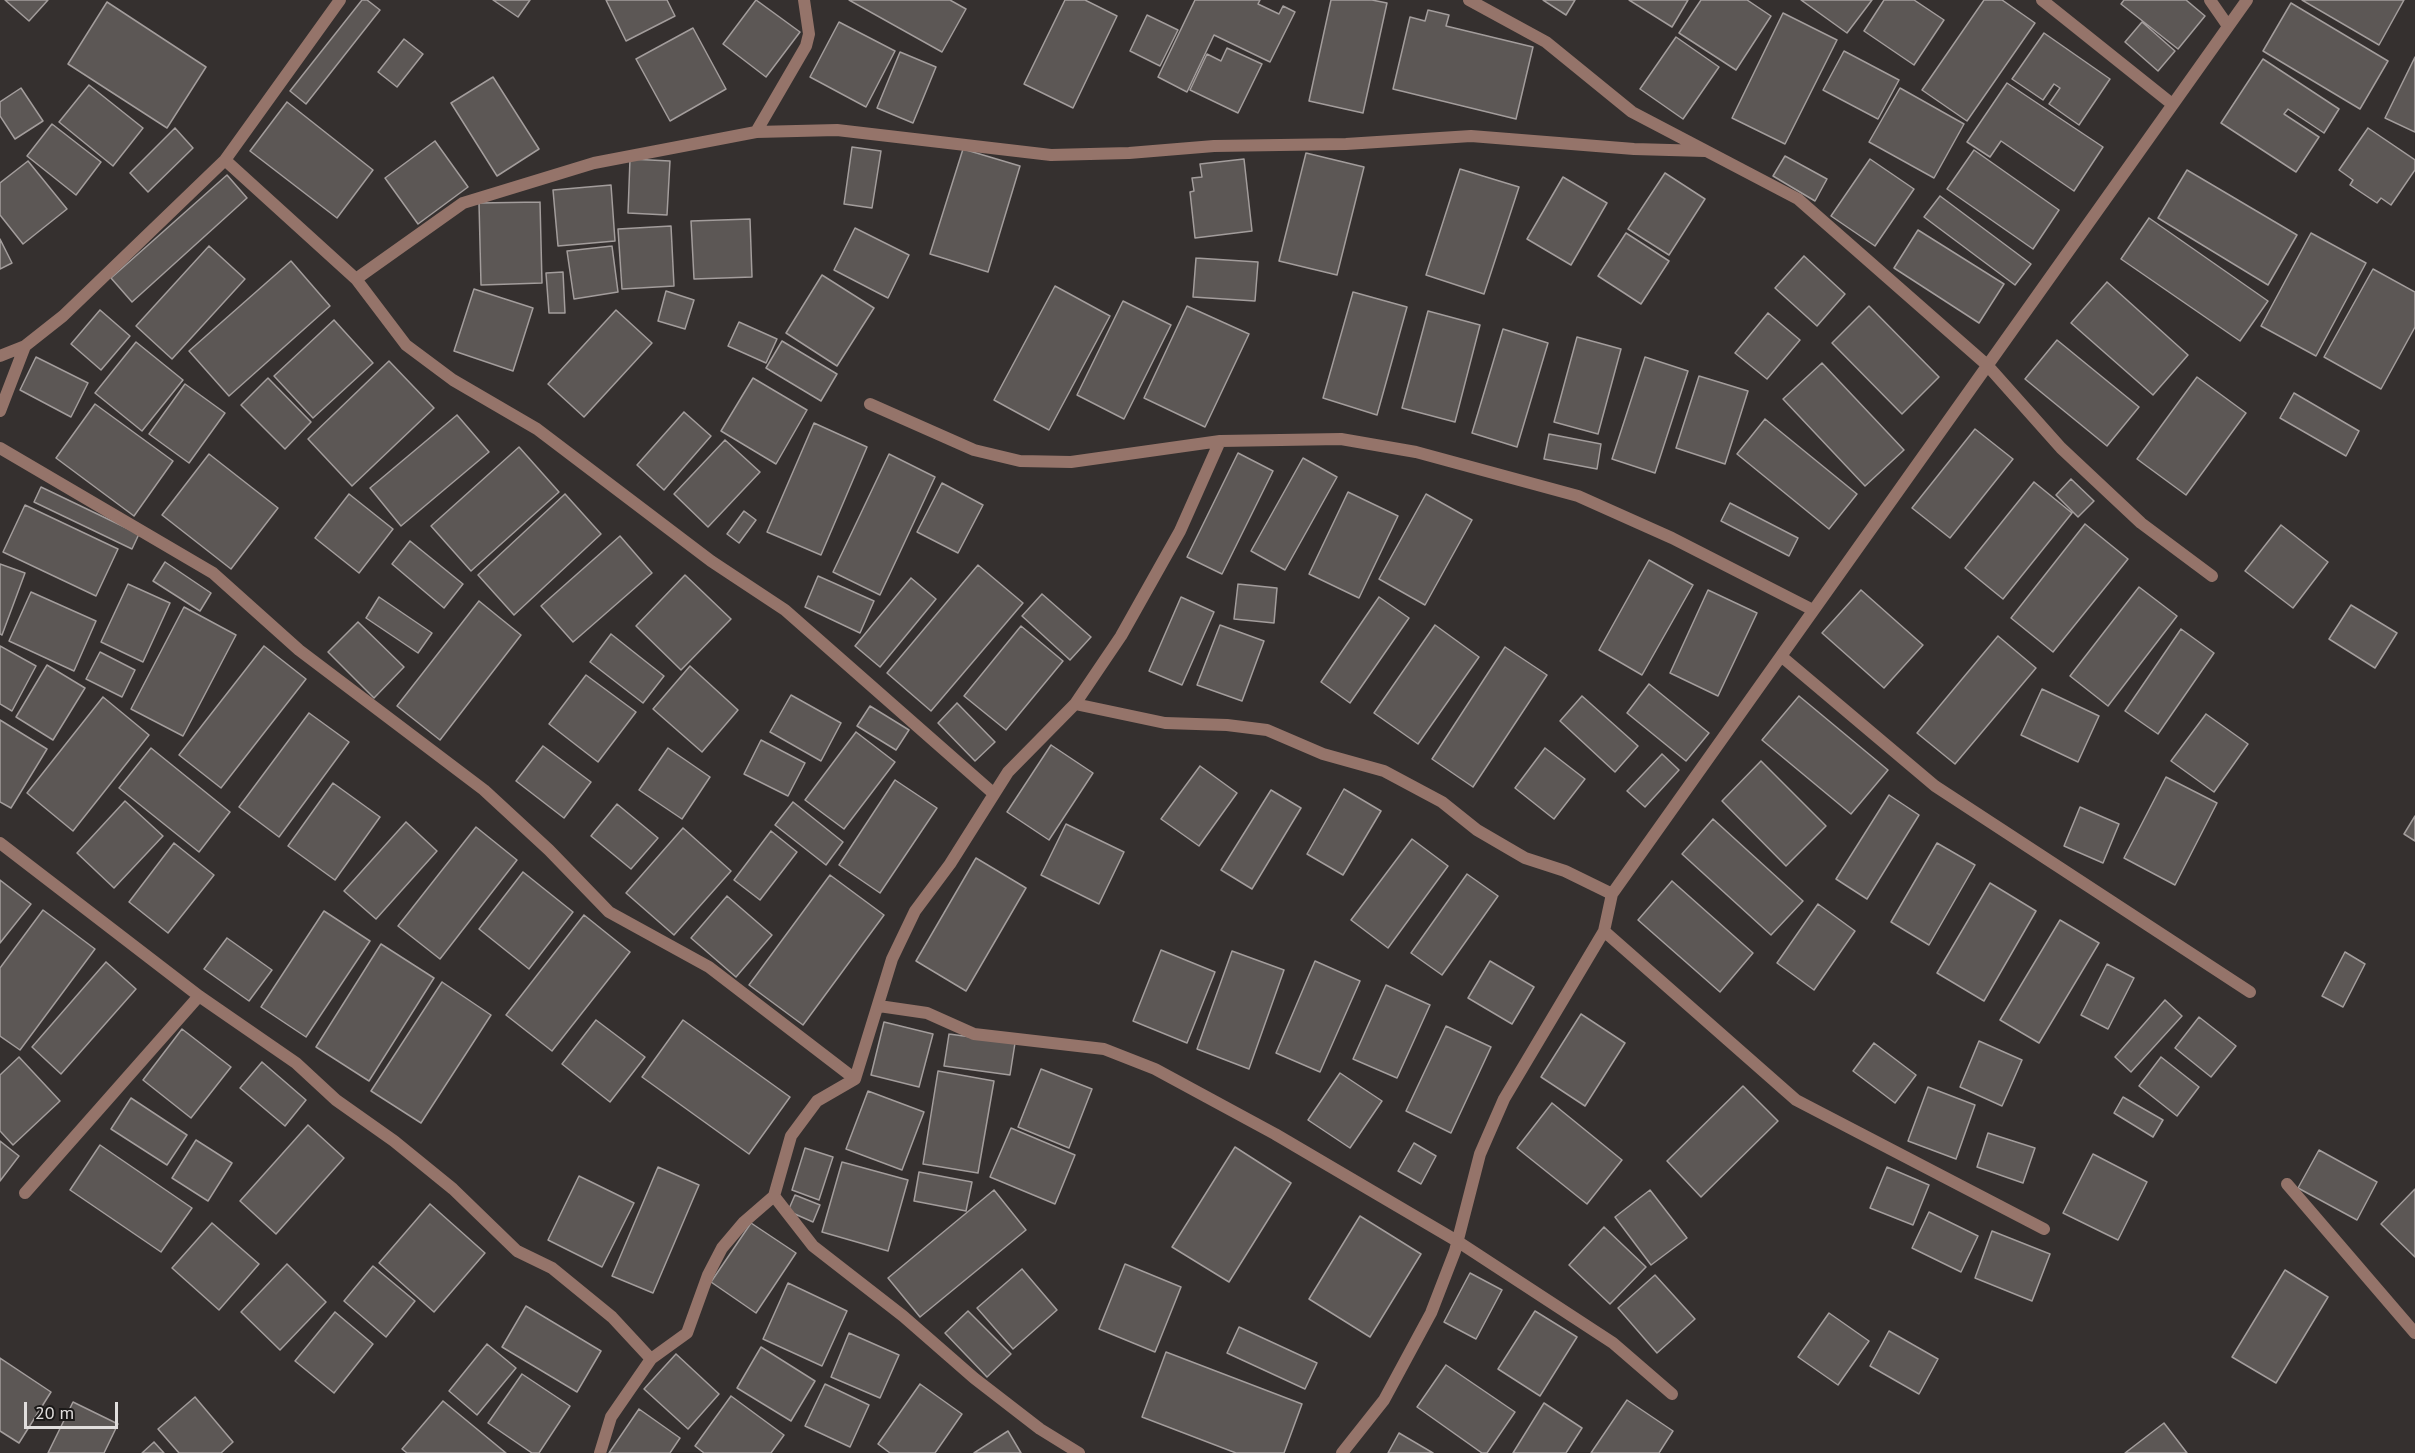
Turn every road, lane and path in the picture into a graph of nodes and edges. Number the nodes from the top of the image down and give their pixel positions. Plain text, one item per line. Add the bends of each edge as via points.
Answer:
1 (340, 0) edge
2 (804, 0) edge
3 (1469, 0) edge
4 (2042, 0) edge
5 (2210, 0) edge
6 (2247, 0) edge
7 (2228, 26) junction
8 (2172, 104) junction
9 (756, 132) junction
10 (1705, 151) junction
11 (225, 160) junction
12 (356, 279) junction
13 (25, 346) junction
14 (0, 356) edge
15 (1987, 365) junction
16 (870, 404) dead end
17 (0, 411) edge
18 (1220, 441) junction
19 (0, 448) edge
20 (2212, 576) dead end
21 (1813, 610) junction
22 (1781, 656) junction
23 (1075, 704) junction
24 (993, 793) junction
25 (0, 843) edge
26 (1612, 894) junction
27 (1604, 931) junction
28 (2250, 992) dead end
29 (199, 996) junction
30 (879, 1006) junction
31 (855, 1078) junction
32 (2287, 1184) dead end
33 (25, 1194) dead end
34 (774, 1196) junction
35 (2044, 1229) dead end
36 (1457, 1241) junction
37 (2415, 1334) edge
38 (651, 1359) junction
39 (1672, 1394) dead end
40 (600, 1453) edge
41 (1079, 1453) edge
42 (1342, 1453) edge

1 - 11 street
2 - 9 street via 809,34 806,46
3 - 10 street via 1546,42 1632,112
4 - 8 street
5 - 7 street
6 - 7 street
7 - 8 street
8 - 15 street
9 - 10 street via 837,130 1051,155 1471,136
9 - 12 street via 594,163 463,203
10 - 15 street via 1798,199
11 - 12 street
11 - 13 street via 63,316
12 - 24 street via 406,345 453,380 537,429 711,561 785,610
13 - 14 street
13 - 17 street
15 - 20 street via 2061,448 2141,523
15 - 21 street
16 - 18 street via 974,450 1020,461 1071,462
18 - 21 street via 1341,439 1478,467 1578,496 1672,538
18 - 23 street via 1180,531 1121,636
19 - 31 street via 213,573 299,650 484,790 609,912 709,967
21 - 22 street
22 - 26 street
22 - 28 street via 1935,786
23 - 24 street via 1008,772
23 - 26 street via 1165,723 1267,730 1323,754 1384,771 1442,802 1477,830 1525,858 1565,871
24 - 30 street via 915,912 892,959
25 - 29 street
26 - 27 street
27 - 35 street via 1796,1100
27 - 36 street via 1504,1099 1480,1154
29 - 33 street
29 - 38 street via 296,1063 336,1100 453,1189 517,1251 552,1268 612,1317
30 - 31 street
30 - 36 street via 927,1013 974,1034 1104,1049 1155,1069
31 - 34 street via 817,1101 791,1136
32 - 37 street
34 - 38 street via 722,1248 687,1334
34 - 41 street via 813,1245 974,1378 1040,1429
36 - 39 street via 1613,1343
36 - 42 street via 1431,1313 1400,1371 1384,1400
38 - 40 street via 611,1417

